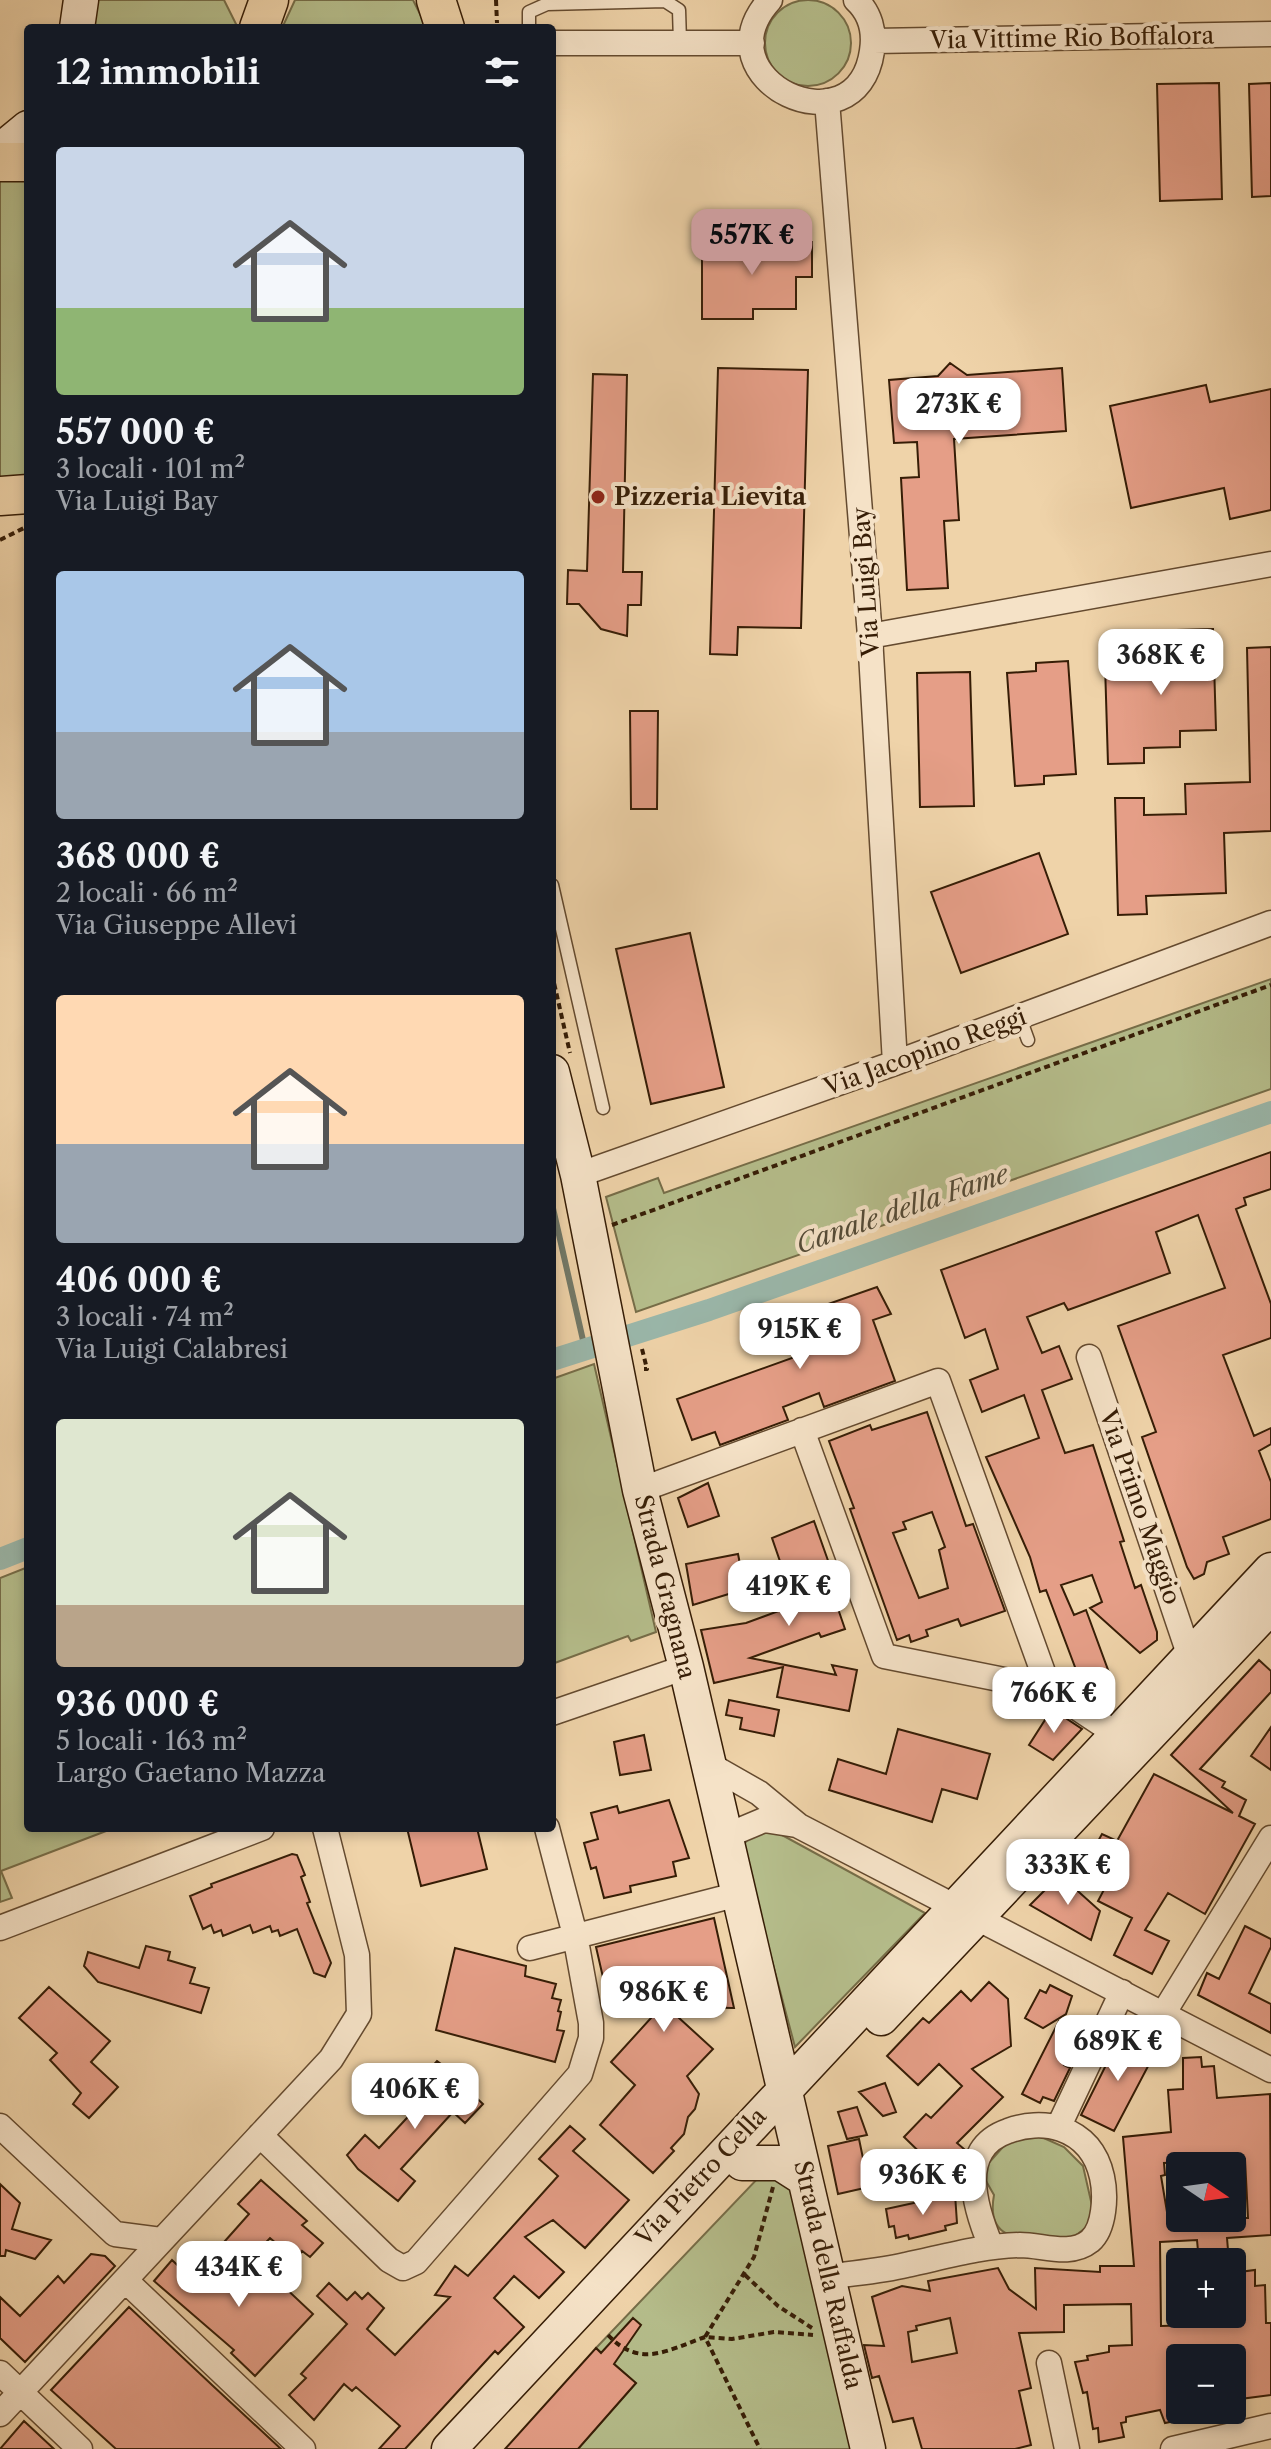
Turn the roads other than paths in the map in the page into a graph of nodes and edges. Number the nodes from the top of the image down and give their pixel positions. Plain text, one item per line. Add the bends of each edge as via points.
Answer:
1 (81, 0) edge
2 (269, 0) edge
3 (436, 0) edge
4 (770, 0) edge
5 (856, 0) edge
6 (78, 24) edge
7 (260, 24) edge
8 (444, 24) edge
9 (529, 24) edge
10 (1271, 34) edge
11 (874, 41) junction
12 (680, 42) junction
13 (556, 43) edge
14 (752, 43) junction
15 (827, 101) junction
16 (24, 131) edge
17 (0, 151) edge
18 (0, 162) edge
19 (24, 162) edge
20 (24, 494) edge
21 (0, 497) edge
22 (1271, 564) edge
23 (870, 636) junction
24 (556, 902) edge
25 (1271, 923) edge
26 (895, 1063) junction
27 (556, 1088) edge
28 (603, 1108) dead end
29 (578, 1175) junction
30 (1089, 1357) dead end
31 (802, 1430) junction
32 (640, 1490) junction
33 (1271, 1570) edge
34 (1271, 1606) edge
35 (1190, 1657) junction
36 (686, 1667) junction
37 (1049, 1689) junction
38 (556, 1712) edge
39 (1118, 1735) junction
40 (708, 1764) junction
41 (799, 1826) junction
42 (252, 1832) edge
43 (326, 1832) edge
44 (548, 1832) edge
45 (726, 1836) junction
46 (1271, 1838) edge
47 (739, 1894) junction
48 (966, 1911) junction
49 (0, 1928) edge
50 (575, 1935) junction
51 (530, 1948) dead end
52 (759, 1978) junction
53 (1122, 1992) junction
54 (1163, 2014) junction
55 (1271, 2070) edge
56 (787, 2100) junction
57 (0, 2126) edge
58 (1058, 2128) junction
59 (260, 2135) junction
60 (742, 2147) junction
61 (792, 2176) junction
62 (161, 2240) junction
63 (991, 2246) junction
64 (828, 2277) junction
65 (125, 2280) junction
66 (1049, 2363) dead end
67 (0, 2373) edge
68 (20, 2392) junction
69 (0, 2414) edge
70 (1271, 2426) edge
71 (80, 2449) edge
72 (303, 2449) edge
73 (449, 2449) edge
74 (481, 2449) edge
75 (868, 2449) edge
76 (1067, 2449) edge
77 (1173, 2449) edge

1 - 6 main road
2 - 7 main road
3 - 8 main road
4 - 14 street via 755,25
5 - 11 street via 870,21
9 - 12 lane via 529,12 547,4 665,1 679,10
10 - 11 street, Via Vittime Rio Boffalora
11 - 15 street via 861,79
12 - 13 street
12 - 14 street
14 - 15 street via 764,77 776,90 792,99
15 - 23 street, Via Luigi Bay
16 - 17 main road
18 - 19 main road
20 - 21 main road
22 - 23 street
23 - 26 street, Via Luigi Bay
24 - 28 lane
25 - 26 street, Via Jacopino Reggi via 1024,1029
26 - 29 street, Via Jacopino Reggi
27 - 29 main road, Strada Gragnana
29 - 32 main road, Strada Gragnana
30 - 35 street, Via Primo Maggio
31 - 32 street
31 - 37 street via 884,1656
31 - 37 street via 938,1381
32 - 36 main road, Strada Gragnana
33 - 35 main road
34 - 48 main road
35 - 39 main road
36 - 38 street
36 - 40 main road, Strada Gragnana
37 - 39 street
39 - 48 main road
40 - 41 street via 759,1793
40 - 45 main road, Strada Gragnana
41 - 45 street via 764,1820
41 - 48 street
42 - 49 street
43 - 59 street via 357,1955 359,2014 331,2059
44 - 50 street
45 - 47 main road, Strada Gragnana
46 - 54 street
47 - 50 street
47 - 52 main road, Strada Gragnana
48 - 53 street
48 - 56 main road, Via Pietro Cella
50 - 51 street
50 - 59 street via 591,2038 580,2074 416,2262 403,2268 389,2260
52 - 56 main road, Strada Gragnana
52 - 60 main road via 756,2083
53 - 54 street
53 - 58 street
54 - 55 street
56 - 60 main road, Via Pietro Cella
56 - 61 main road, Strada della Raffalda
57 - 62 street via 115,2234
58 - 63 street via 1014,2128 997,2134 980,2150 973,2183
58 - 63 street via 1076,2136 1100,2165 1099,2227 1092,2240 1075,2250
59 - 62 street
60 - 61 main road via 780,2163
60 - 73 main road, Via Pietro Cella
60 - 74 main road, Via Pietro Cella
61 - 64 main road, Strada della Raffalda
62 - 65 street
63 - 64 street
64 - 75 main road, Strada della Raffalda
65 - 68 street
65 - 72 street
66 - 76 street
67 - 68 street
68 - 69 street
68 - 71 street
70 - 77 street

